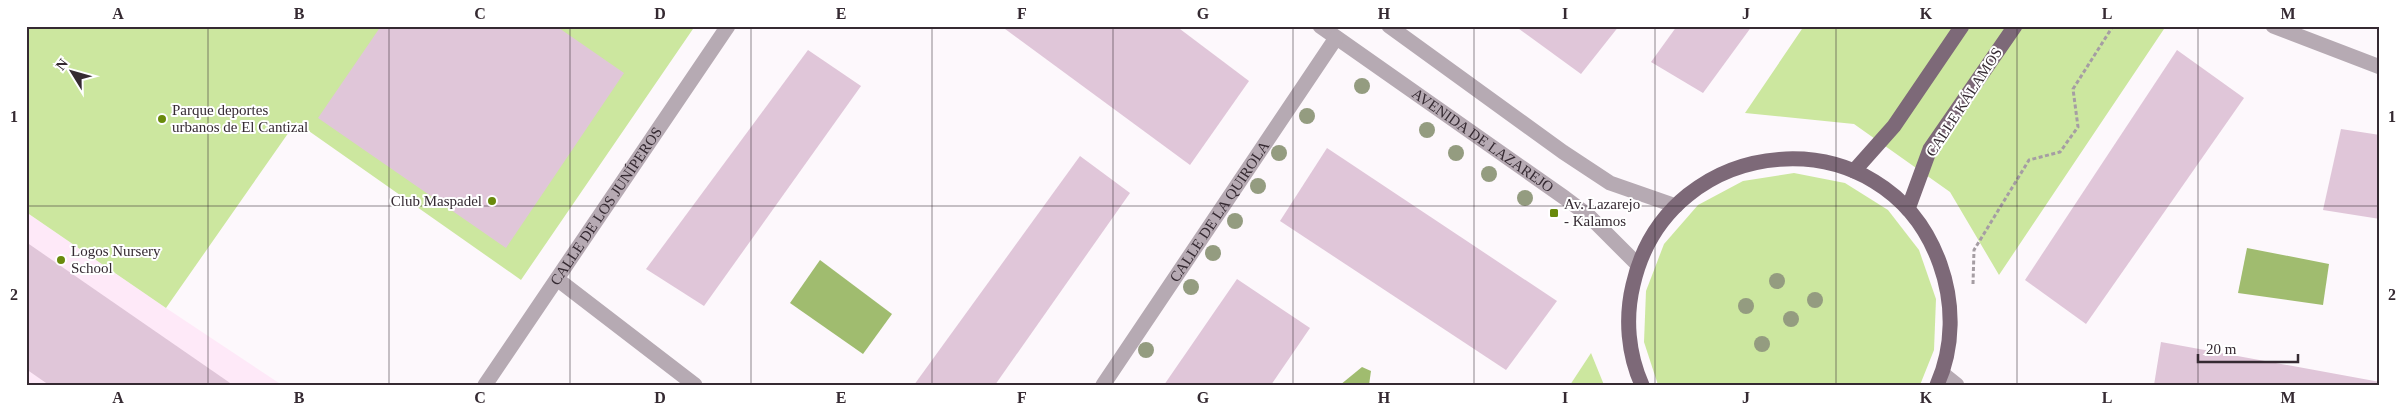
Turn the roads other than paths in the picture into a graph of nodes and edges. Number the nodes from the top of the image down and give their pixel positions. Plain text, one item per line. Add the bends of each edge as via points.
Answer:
1 (728, 26) edge
2 (1320, 26) edge
3 (1389, 26) edge
4 (1962, 26) edge
5 (2015, 26) edge
6 (2273, 26) edge
7 (1336, 38) junction
8 (2380, 67) edge
9 (1854, 171) junction
10 (1676, 206) junction
11 (1908, 209) junction
12 (1638, 265) junction
13 (557, 278) junction
14 (1939, 379) edge
15 (485, 385) edge
16 (695, 385) edge
17 (1103, 385) edge
18 (1642, 385) edge
19 (1957, 385) edge

1 - 13 street, CALLE DE LOS JUNÍPEROS
2 - 7 street, AVENIDA DE LAZAREJO
3 - 10 street via 1610,183
4 - 9 main road via 1894,126
5 - 11 main road, CALLE KÁLAMOS via 1930,149
6 - 8 street
7 - 12 street, AVENIDA DE LAZAREJO via 1583,211
7 - 17 street, CALLE DE LA QUIROLA
9 - 10 main road via 1817,160 1778,158 1741,166 1705,182
9 - 11 main road via 1883,187
10 - 12 main road via 1653,233
11 - 14 main road via 1933,245 1948,286 1951,330
12 - 18 main road via 1629,301 1629,337
13 - 15 street, CALLE DE LOS JUNÍPEROS
13 - 16 street
14 - 19 street

